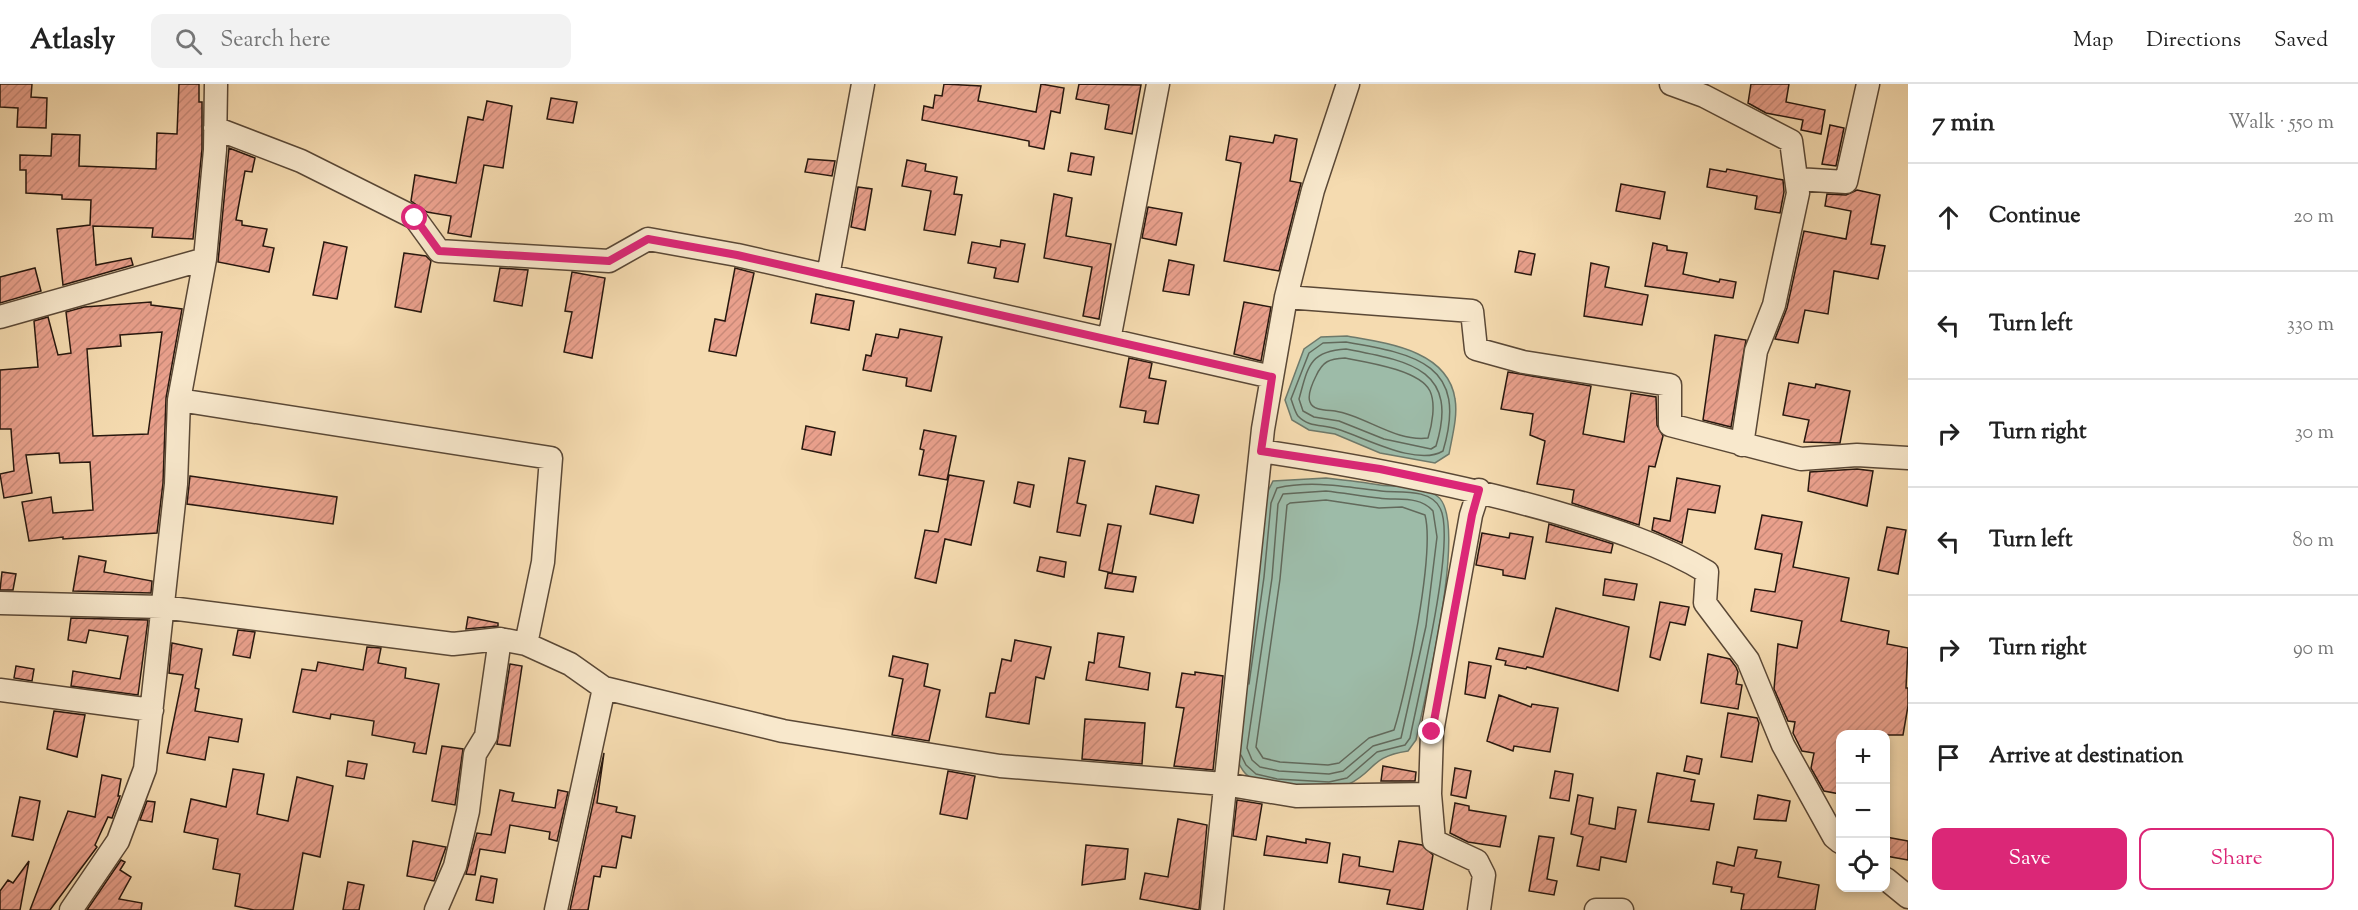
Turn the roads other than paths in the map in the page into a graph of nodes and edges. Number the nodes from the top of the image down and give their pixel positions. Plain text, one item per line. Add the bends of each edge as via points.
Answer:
1 (216, 84) edge
2 (863, 84) edge
3 (1158, 84) edge
4 (1348, 84) edge
5 (1671, 84) edge
6 (1868, 84) edge
7 (215, 128) junction
8 (1796, 179) junction
9 (206, 259) junction
10 (828, 276) junction
11 (1287, 297) junction
12 (0, 317) edge
13 (1109, 340) junction
14 (1272, 377) junction
15 (179, 400) junction
16 (1742, 445) junction
17 (1261, 451) junction
18 (1908, 458) edge
19 (1479, 490) junction
20 (0, 603) edge
21 (162, 607) junction
22 (500, 639) junction
23 (526, 644) junction
24 (604, 688) junction
25 (0, 690) edge
26 (152, 710) junction
27 (1224, 784) junction
28 (1430, 794) junction
29 (1836, 839) edge
30 (1890, 882) edge
31 (1908, 897) edge
32 (1485, 909) edge
33 (71, 910) edge
34 (436, 910) edge
35 (556, 910) edge
36 (1212, 910) edge
37 (1596, 910) edge
38 (1622, 910) edge

1 - 7 street
2 - 10 street
3 - 13 street
4 - 11 street via 1313,190
5 - 8 street via 1704,96 1791,141
6 - 8 street via 1846,182
7 - 9 street
7 - 10 street via 301,161 415,218 439,251 609,261 648,239
8 - 16 street via 1798,193 1790,241 1774,305 1756,351
9 - 12 street
9 - 15 street
10 - 13 street
11 - 14 street
11 - 16 street via 1472,311 1476,349 1523,362 1670,385 1670,425
13 - 14 street
14 - 17 street
15 - 21 street via 176,484
15 - 23 street via 551,458 543,562
16 - 18 street via 1800,459 1857,455
17 - 19 street via 1380,469
17 - 27 street
19 - 28 street via 1432,732
19 - 29 street via 1603,526 1707,572 1705,603 1748,660 1783,745
20 - 21 street
21 - 22 street via 453,644
21 - 26 street
22 - 23 street
22 - 34 street via 486,736 475,754 468,811 455,866
23 - 24 street via 570,664
24 - 27 street via 783,731 1000,766
24 - 35 street
25 - 26 street
26 - 33 street via 145,769 118,841
27 - 28 street via 1296,796
27 - 36 street
28 - 32 street via 1434,841 1477,861 1484,875
30 - 31 street
37 - 38 street

